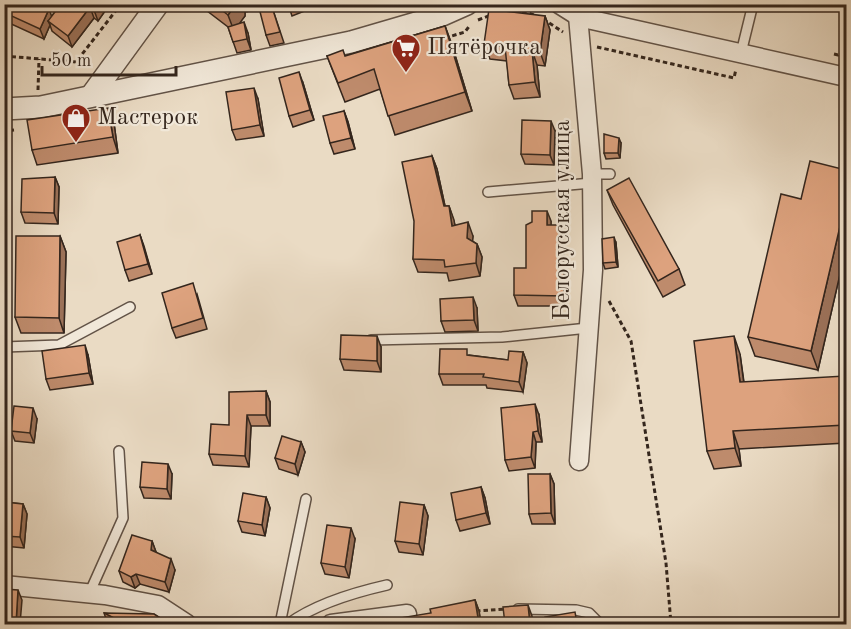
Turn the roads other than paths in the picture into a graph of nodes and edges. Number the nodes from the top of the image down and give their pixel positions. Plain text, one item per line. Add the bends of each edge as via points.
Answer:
1 (158, 4) edge
2 (467, 4) edge
3 (559, 4) edge
4 (753, 4) edge
5 (578, 16) junction
6 (741, 52) junction
7 (846, 77) edge
8 (91, 96) junction
9 (4, 109) edge
10 (598, 177) junction
11 (488, 192) dead end
12 (130, 307) dead end
13 (588, 328) junction
14 (371, 340) edge
15 (4, 347) edge
16 (118, 452) dead end
17 (579, 461) dead end
18 (306, 499) dead end
19 (4, 585) edge
20 (387, 585) dead end
21 (89, 594) junction
22 (513, 609) edge
23 (407, 614) edge
24 (187, 624) edge
25 (280, 624) edge
26 (288, 624) edge
27 (331, 624) edge
28 (600, 624) edge

1 - 8 street
2 - 8 street via 351,42
3 - 5 street
4 - 6 lane
5 - 6 street
5 - 10 street, Белорусская улица
6 - 7 street
8 - 9 street via 41,107
10 - 11 lane
10 - 13 street, Белорусская улица
12 - 15 lane via 59,345
13 - 14 lane via 502,338
13 - 17 street, Белорусская улица
16 - 21 lane via 123,518
18 - 25 lane
19 - 21 street
20 - 26 lane via 358,592
21 - 24 street via 158,605
22 - 28 lane via 576,610 589,613
23 - 27 street

